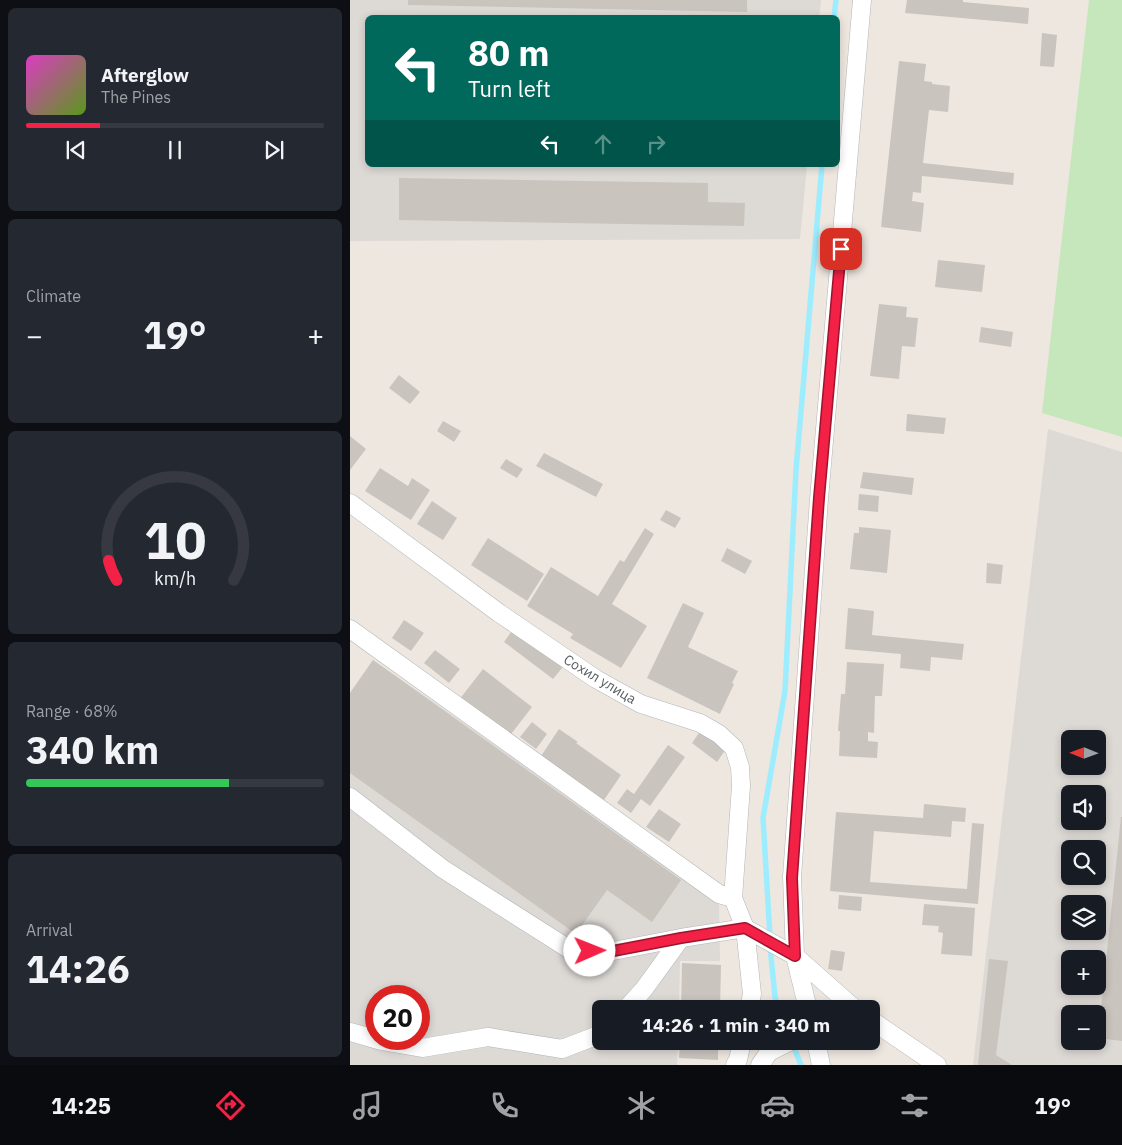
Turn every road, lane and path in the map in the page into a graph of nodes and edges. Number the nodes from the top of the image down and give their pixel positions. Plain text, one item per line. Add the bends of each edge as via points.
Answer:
1 (862, 0) edge
2 (350, 503) edge
3 (350, 629) edge
4 (350, 797) edge
5 (734, 898) junction
6 (745, 928) junction
7 (681, 938) junction
8 (795, 956) junction
9 (634, 1000) edge
10 (751, 1000) edge
11 (806, 1000) edge
12 (845, 1000) edge
13 (880, 1026) edge
14 (350, 1032) edge
15 (592, 1037) edge
16 (740, 1050) edge
17 (778, 1050) edge
18 (818, 1050) edge
19 (764, 1059) edge
20 (734, 1065) edge
21 (821, 1065) edge
22 (937, 1065) edge

1 - 8 street via 819,498 793,868
2 - 5 street, Сохил улица via 499,613 596,678 642,704 700,723 734,748 741,786
3 - 5 street via 719,894
4 - 7 street via 443,869 572,951 608,952
5 - 6 street, Сохил улица
6 - 7 street
6 - 8 street
6 - 10 street, Сохил улица
7 - 9 street
8 - 11 street
8 - 12 street
13 - 22 street
14 - 15 street via 422,1048 488,1037 562,1049
16 - 20 street
17 - 19 street
18 - 21 street

